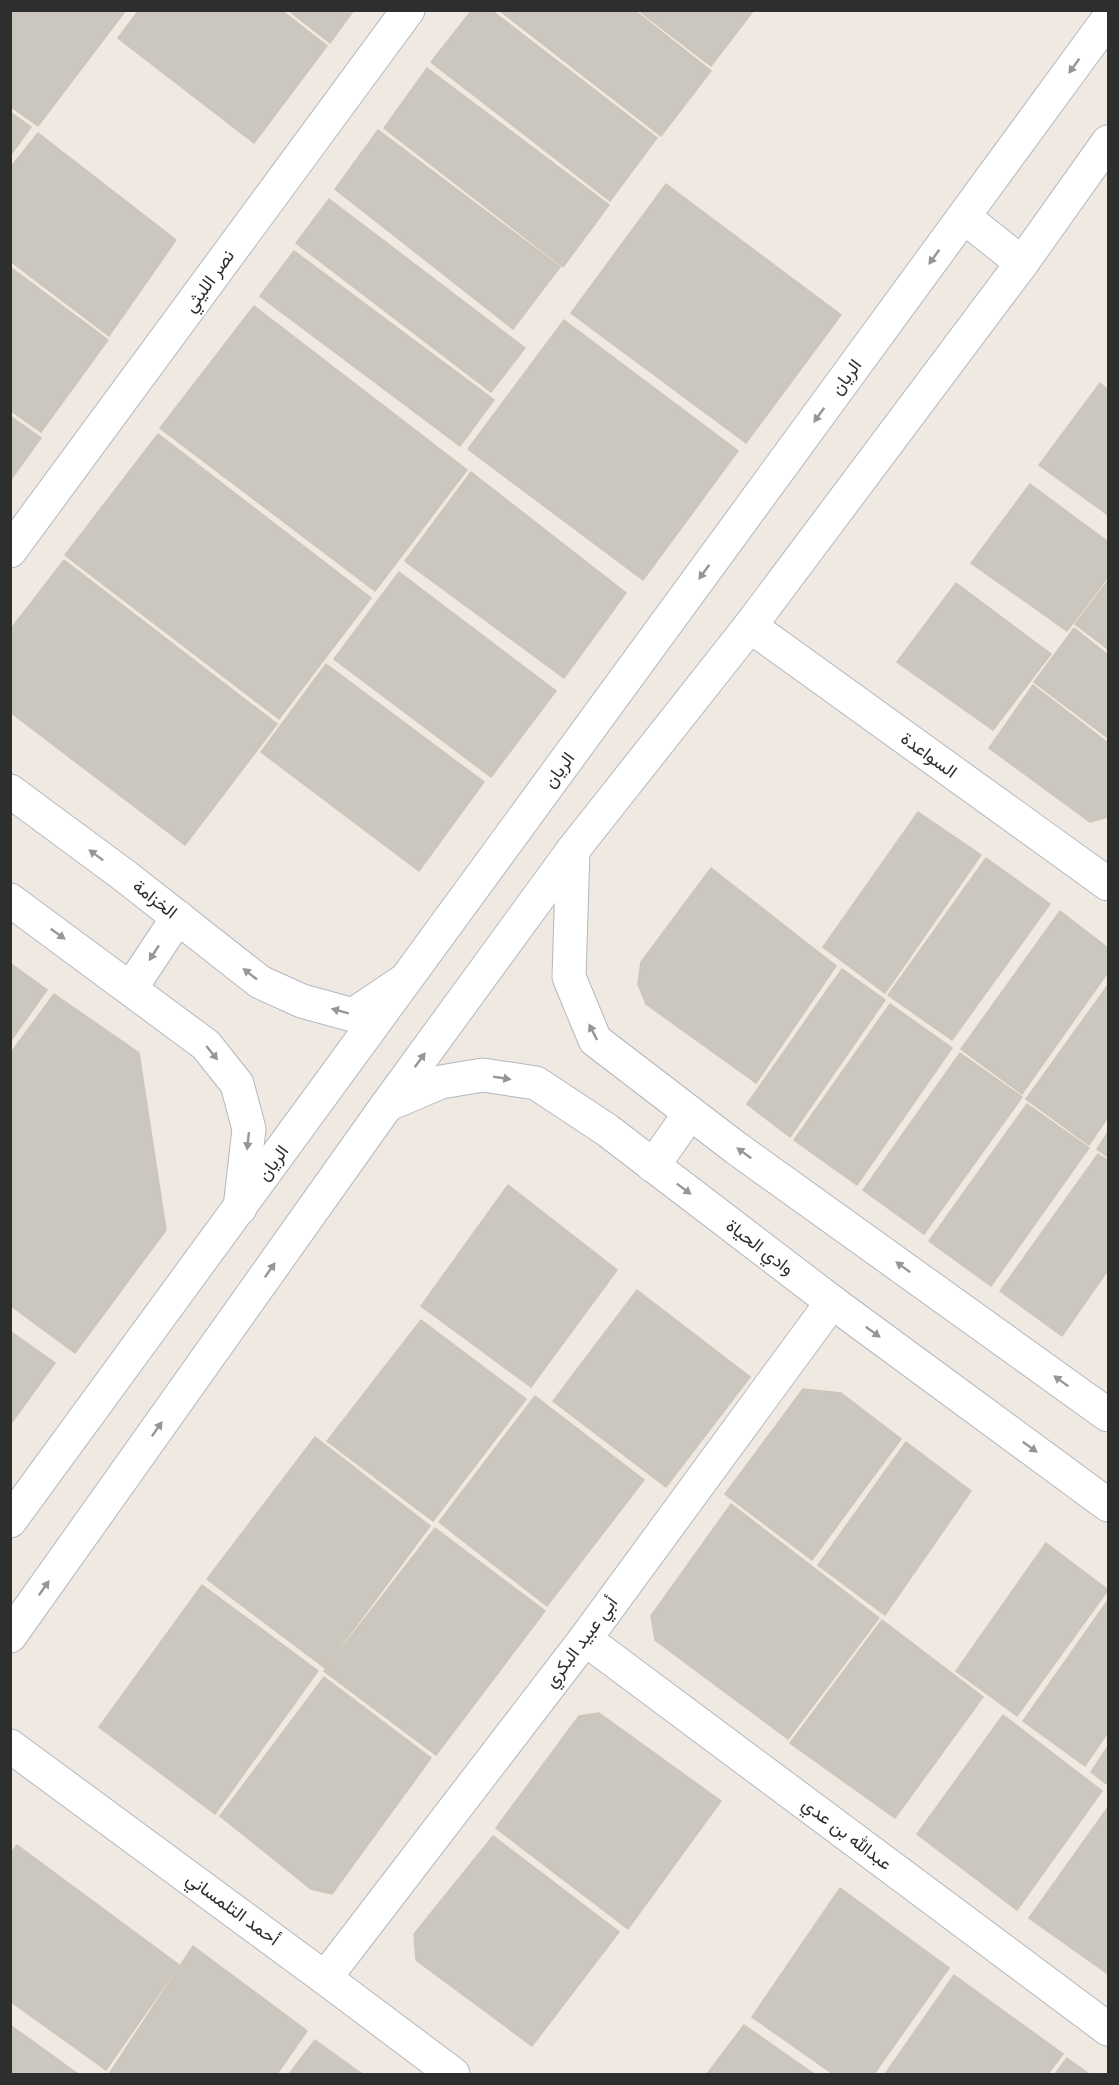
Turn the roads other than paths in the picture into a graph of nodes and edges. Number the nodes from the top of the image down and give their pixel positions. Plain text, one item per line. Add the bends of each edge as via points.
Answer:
1 (408, 10) edge
2 (1108, 19) edge
3 (1108, 142) edge
4 (964, 216) junction
5 (1022, 263) junction
6 (10, 551) edge
7 (750, 626) junction
8 (10, 791) edge
9 (573, 850) junction
10 (1106, 876) edge
11 (10, 900) edge
12 (178, 917) junction
13 (407, 978) junction
14 (131, 988) junction
15 (387, 1105) junction
16 (690, 1113) junction
17 (653, 1166) junction
18 (240, 1208) junction
19 (832, 1302) junction
20 (1108, 1415) edge
21 (1108, 1505) edge
22 (10, 1521) edge
23 (10, 1636) edge
24 (585, 1639) junction
25 (10, 1746) edge
26 (326, 1978) junction
27 (1108, 2029) edge
28 (453, 2074) edge

1 - 6 street, نصر الليثي
2 -> 4 street, الريان
3 - 5 street
4 - 5 street
4 -> 13 street, الريان
5 - 7 street
7 - 9 street
7 - 10 street, السواعدة
12 -> 8 street, الخزامة
15 -> 9 street
16 -> 9 street via 595,1040 568,977
11 -> 14 street
13 -> 12 street, الخزامة via 353,1015 302,1001 260,982
12 -> 14 street
13 - 18 street, الريان
14 -> 18 street via 206,1046 237,1084 249,1129
15 -> 17 street, وادي الحياة via 441,1082 483,1075 536,1083
23 -> 15 street
16 - 17 street
20 -> 16 street
17 -> 19 street, وادي الحياة
18 - 22 street, الريان
19 -> 21 street, وادي الحياة
19 - 24 street, أبي عبيد البكري
24 - 26 street, أبي عبيد البكري
24 - 27 street, عبدالله بن عدي
25 - 26 street, أحمد التلمساني
26 - 28 street, أحمد التلمساني

